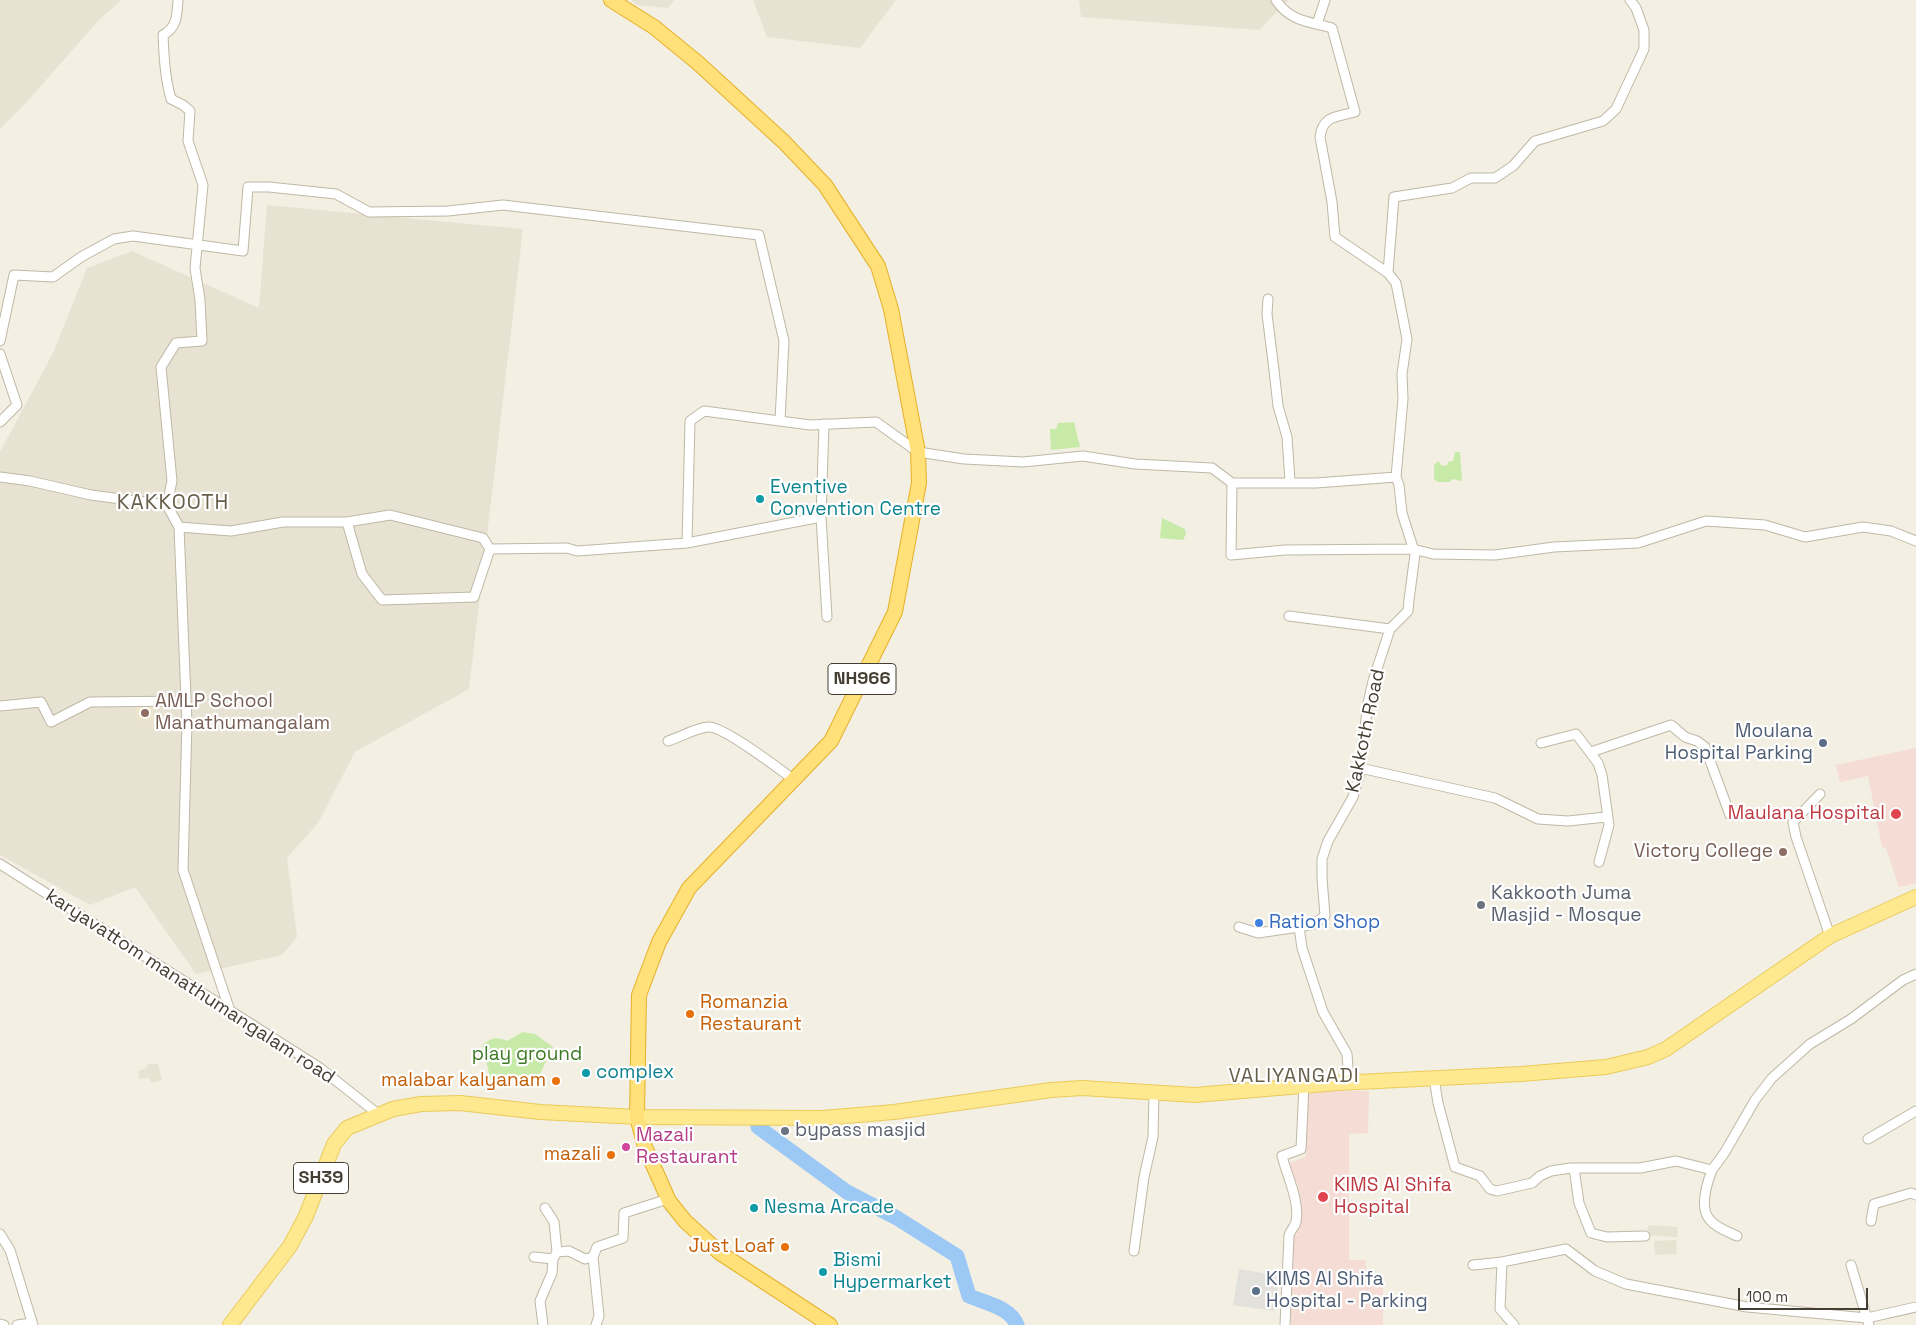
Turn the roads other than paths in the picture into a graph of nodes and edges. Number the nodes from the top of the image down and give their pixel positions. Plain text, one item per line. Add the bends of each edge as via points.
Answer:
1 (178, 0) edge
2 (611, 0) edge
3 (1276, 0) edge
4 (1325, 0) edge
5 (1630, 0) edge
6 (1317, 24) junction
7 (197, 245) junction
8 (1388, 273) junction
9 (1268, 299) dead end
10 (0, 341) edge
11 (0, 354) edge
12 (780, 421) junction
13 (0, 422) edge
14 (824, 424) junction
15 (918, 452) junction
16 (0, 477) edge
17 (1396, 477) junction
18 (1290, 481) junction
19 (1232, 483) junction
20 (167, 505) junction
21 (821, 517) junction
22 (347, 522) junction
23 (179, 527) junction
24 (1916, 541) edge
25 (687, 543) junction
26 (490, 549) junction
27 (1413, 549) junction
28 (1289, 616) dead end
29 (827, 617) dead end
30 (1390, 630) junction
31 (186, 701) junction
32 (0, 706) edge
33 (668, 741) dead end
34 (1541, 743) dead end
35 (1591, 752) junction
36 (1360, 768) junction
37 (793, 779) junction
38 (1820, 794) dead end
39 (1730, 815) dead end
40 (1606, 817) junction
41 (1599, 862) dead end
42 (0, 864) edge
43 (1916, 897) edge
44 (1239, 927) dead end
45 (1299, 927) junction
46 (1830, 936) junction
47 (1916, 974) edge
48 (230, 1011) junction
49 (1434, 1078) junction
50 (1349, 1082) junction
51 (1304, 1085) junction
52 (1154, 1092) junction
53 (1916, 1111) edge
54 (378, 1114) junction
55 (637, 1117) junction
56 (1868, 1139) dead end
57 (1574, 1168) junction
58 (1712, 1170) junction
59 (1916, 1194) edge
60 (668, 1199) junction
61 (545, 1208) dead end
62 (1871, 1221) dead end
63 (0, 1234) edge
64 (1645, 1236) dead end
65 (1737, 1236) dead end
66 (1134, 1251) dead end
67 (555, 1255) junction
68 (534, 1257) dead end
69 (593, 1257) junction
70 (1502, 1262) junction
71 (1473, 1265) dead end
72 (1851, 1265) dead end
73 (1916, 1307) edge
74 (1868, 1322) edge
75 (0, 1324) edge
76 (32, 1324) edge
77 (4, 1325) edge
78 (17, 1325) edge
79 (230, 1325) edge
80 (543, 1325) edge
81 (596, 1325) edge
82 (830, 1325) edge
83 (1284, 1325) edge
84 (1514, 1325) edge

1 - 7 street via 177,18 171,31 163,35 166,84 171,99 190,111 188,141 203,185
2 - 15 highway, NH966 via 654,28 698,63 784,142 825,185 878,266 891,309
3 - 6 street via 1283,11 1294,18
4 - 6 street
5 - 8 street via 1644,30 1644,49 1616,109 1590,127 1535,141 1513,166 1495,178 1472,178 1452,188 1394,197
6 - 8 street via 1332,28 1355,112 1326,120 1321,127 1336,236
7 - 10 street via 133,236 114,240 81,257 53,277 14,275
7 - 12 street via 243,251 248,187 336,194 369,212 448,211 503,205 759,235 784,341
7 - 20 street via 195,268 202,341 176,343 161,367 172,481
8 - 17 street, Kakkoth Road via 1396,284 1407,339
9 - 18 street via 1278,406 1287,437
11 - 13 street via 17,405
12 - 14 street
12 - 25 street via 704,411 690,421
14 - 15 street via 876,422
14 - 21 street
15 - 19 street via 964,459 1023,462 1083,456 1135,464 1212,468
15 - 37 highway, NH966 via 919,483 895,612 831,741
16 - 20 street via 91,495
17 - 18 street via 1316,483
17 - 27 street, Kakkoth Road
18 - 19 street
19 - 27 street via 1231,555 1285,550
20 - 23 street
21 - 25 street
21 - 29 street
22 - 23 street via 283,522 231,531
22 - 26 street via 390,515 482,538
22 - 26 street via 362,574 382,600 474,597
23 - 31 street
24 - 27 street via 1891,531 1863,527 1805,537 1766,525 1706,521 1638,543 1495,554 1433,554
25 - 26 street via 577,550
27 - 30 street, Kakkoth Road via 1408,611
28 - 30 street
30 - 36 street, Kakkoth Road via 1368,703
31 - 32 street via 90,702 51,722 41,702
31 - 48 street via 183,870
33 - 37 street via 710,726 728,732
34 - 35 street via 1576,734
35 - 39 street via 1671,725 1705,747
35 - 40 street via 1602,775
36 - 40 street via 1495,798 1538,819 1568,821
36 - 45 street, Kakkoth Road via 1353,796 1328,841 1322,859 1325,916 1314,924
37 - 55 highway, NH966 via 689,888 659,942 639,995
38 - 46 street via 1793,822
40 - 41 street via 1609,825
42 - 48 street, karyavattom manathumangalam road
43 - 46 main road
44 - 45 street, Kakkoth Road via 1258,933
45 - 50 street via 1302,948 1323,1012 1347,1054
46 - 49 main road via 1666,1050 1654,1055 1606,1067
47 - 58 street via 1810,1044 1772,1078
48 - 54 street, karyavattom manathumangalam road via 320,1068
49 - 50 main road
49 - 57 street via 1455,1167 1480,1176 1490,1190 1497,1192 1532,1183 1551,1171
50 - 51 main road
51 - 52 main road via 1195,1095
51 - 83 street via 1301,1149 1282,1156 1296,1217 1289,1236
52 - 55 main road via 1082,1088 1051,1090 894,1112 822,1118
52 - 66 street via 1153,1137
53 - 56 street
54 - 55 main road, SH39 via 421,1104 460,1104
54 - 79 main road, SH39 via 347,1128 334,1144 306,1216 290,1246
55 - 60 highway, NH966 via 645,1147
57 - 58 street via 1640,1168 1676,1161
57 - 64 street via 1579,1203 1591,1233 1607,1238
58 - 65 street via 1706,1190 1707,1217
59 - 62 street via 1874,1204
60 - 69 street via 624,1213 622,1238 597,1247
60 - 82 highway, NH966 via 685,1221 720,1253
61 - 67 street via 554,1222
63 - 76 street via 10,1250
67 - 68 street
67 - 69 street via 569,1251 585,1259
67 - 80 street via 540,1301
69 - 81 street via 599,1316
70 - 71 street
70 - 74 street via 1566,1249 1595,1271 1626,1284 1746,1307
70 - 84 street via 1500,1309
72 - 74 street
73 - 74 street
75 - 77 street
76 - 78 street

